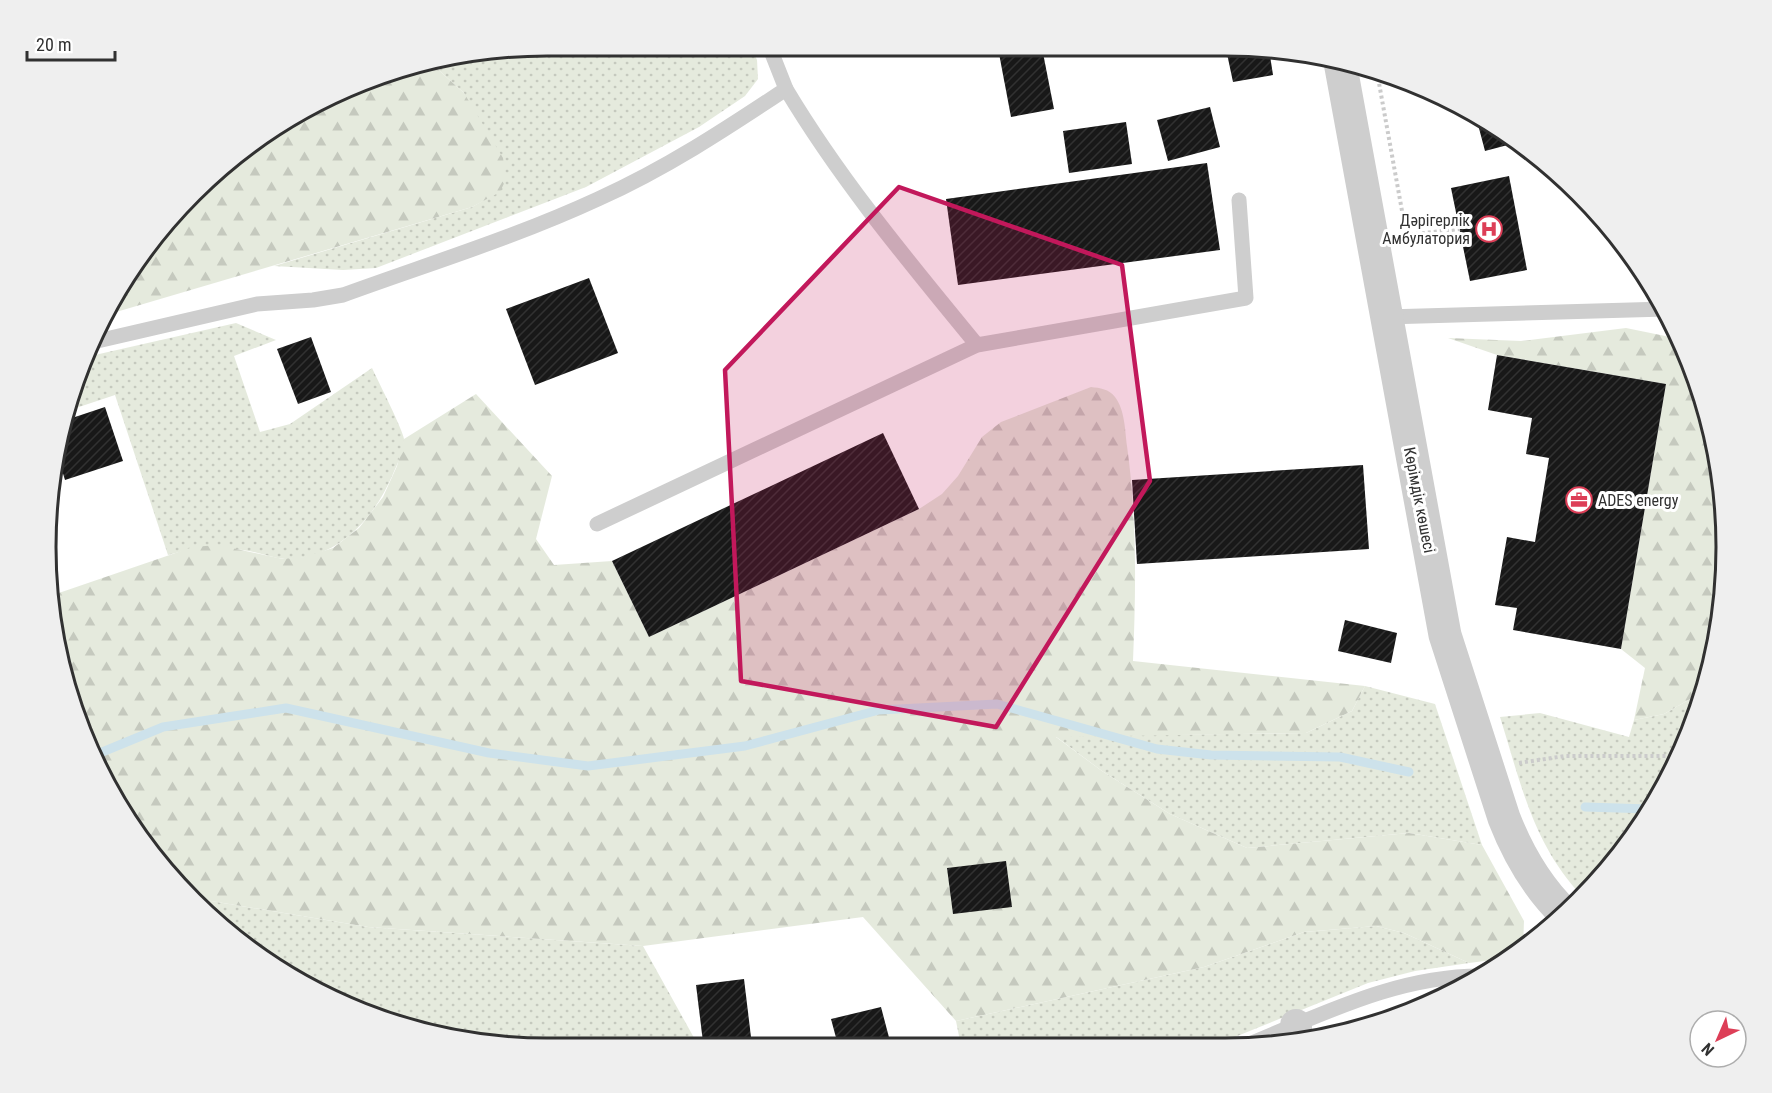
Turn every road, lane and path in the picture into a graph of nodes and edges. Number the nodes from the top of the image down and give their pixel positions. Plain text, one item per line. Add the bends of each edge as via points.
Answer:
1 (773, 56) edge
2 (1341, 69) edge
3 (1379, 81) edge
4 (786, 89) junction
5 (1239, 200) dead end
6 (1460, 229) dead end
7 (1655, 309) edge
8 (1386, 317) junction
9 (101, 340) edge
10 (976, 345) junction
11 (597, 524) dead end
12 (1669, 756) edge
13 (1487, 768) junction
14 (1559, 907) edge
15 (1462, 977) edge
16 (1298, 1032) edge

1 - 4 lane
2 - 8 street, Көрімдік көшесі
3 - 6 path via 1406,235
4 - 9 lane via 657,170 544,222 343,295 256,304
4 - 10 lane via 863,206
5 - 10 lane via 1246,298
7 - 8 lane
8 - 13 street, Көрімдік көшесі via 1445,635
10 - 11 lane
12 - 13 path via 1566,756
13 - 14 street, Көрімдік көшесі via 1516,848
15 - 16 lane via 1442,978 1355,1000

